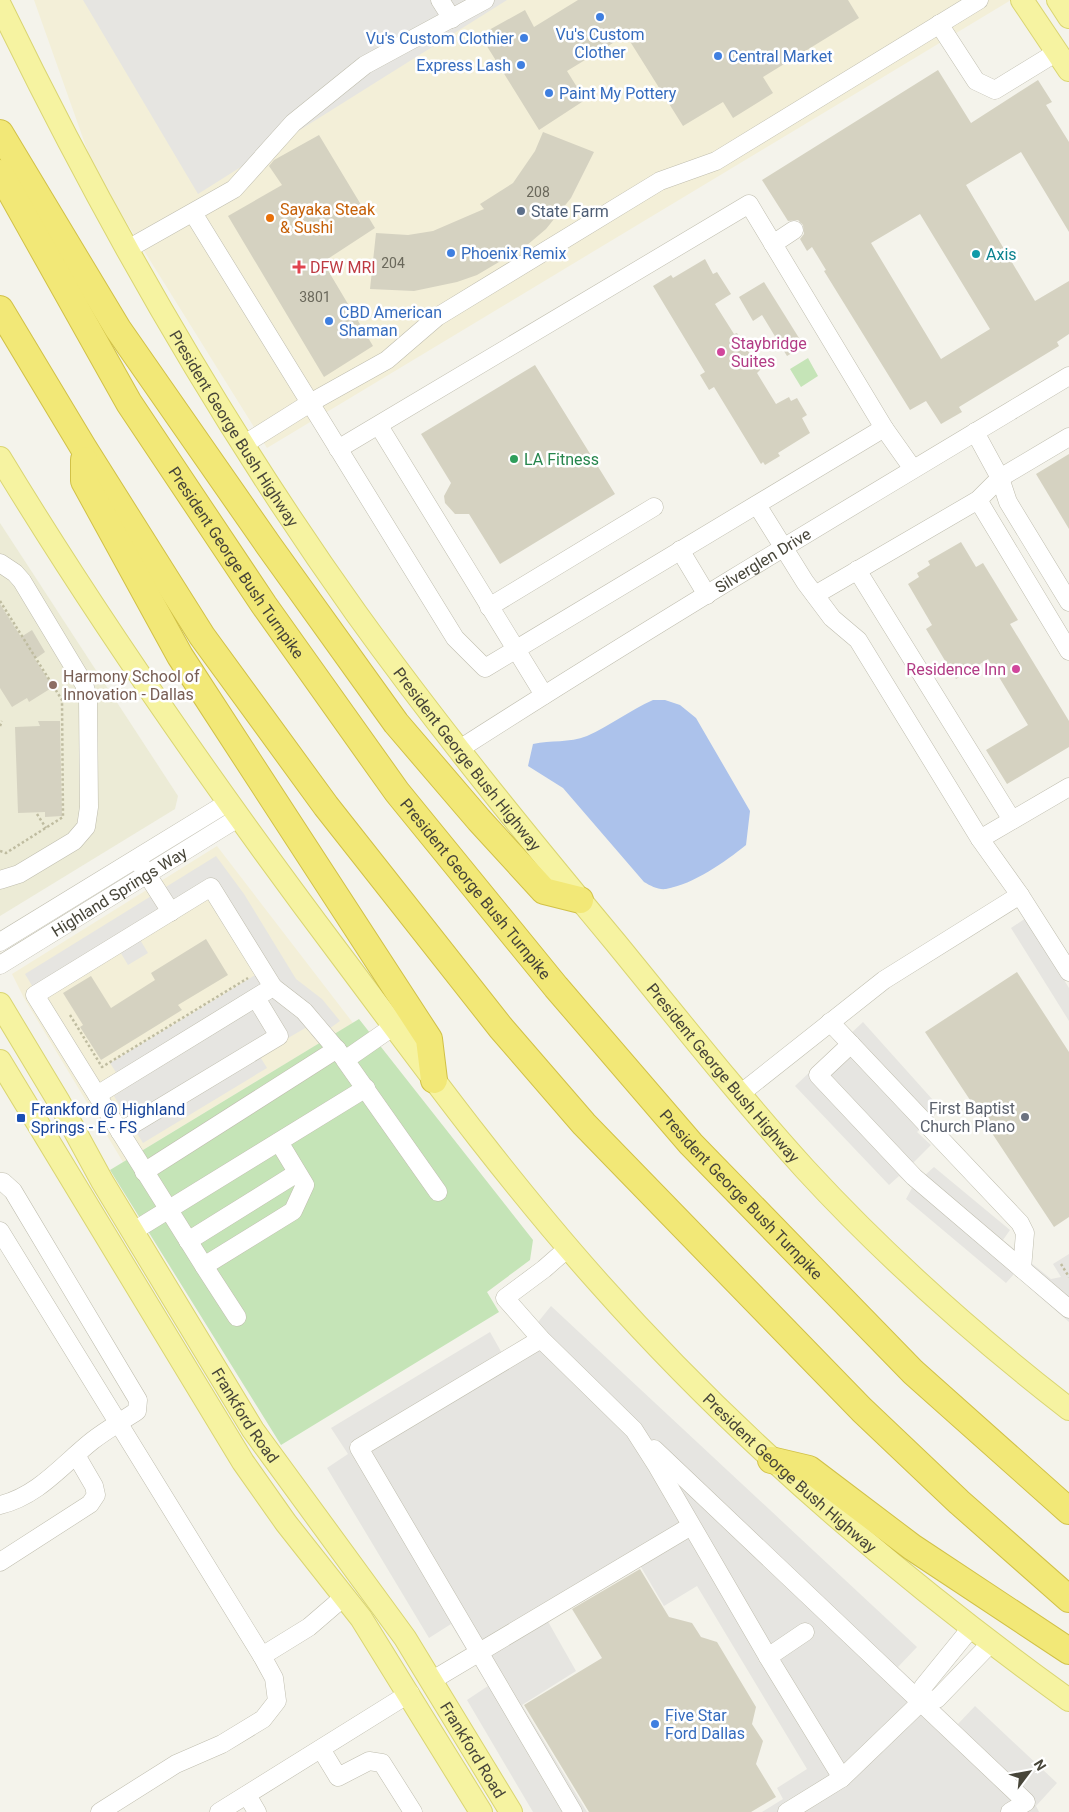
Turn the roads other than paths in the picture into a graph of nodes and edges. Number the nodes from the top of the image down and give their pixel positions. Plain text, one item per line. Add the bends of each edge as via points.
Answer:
1 (440, 0) edge
2 (485, 0) edge
3 (979, 0) edge
4 (1022, 0) edge
5 (1058, 0) edge
6 (0, 5) edge
7 (1069, 17) edge
8 (452, 20) junction
9 (939, 24) junction
10 (1063, 61) edge
11 (0, 133) edge
12 (0, 173) edge
13 (193, 213) junction
14 (794, 230) dead end
15 (773, 244) junction
16 (126, 250) junction
17 (0, 309) edge
18 (1069, 376) edge
19 (310, 404) junction
20 (379, 426) junction
21 (884, 428) junction
22 (975, 432) junction
23 (1069, 437) edge
24 (243, 445) junction
25 (83, 447) junction
26 (338, 449) junction
27 (0, 458) edge
28 (913, 469) junction
29 (1000, 478) junction
30 (978, 500) junction
31 (756, 505) junction
32 (654, 507) dead end
33 (784, 548) junction
34 (680, 550) junction
35 (0, 563) edge
36 (857, 570) junction
37 (707, 595) junction
38 (815, 595) junction
39 (1069, 602) edge
40 (489, 607) junction
41 (515, 650) junction
42 (1069, 651) edge
43 (544, 695) junction
44 (458, 750) junction
45 (1069, 787) edge
46 (233, 810) junction
47 (1012, 820) junction
48 (980, 839) junction
49 (137, 858) junction
50 (147, 874) junction
51 (0, 880) edge
52 (1020, 895) junction
53 (580, 900) junction
54 (170, 912) junction
55 (0, 942) edge
56 (0, 965) edge
57 (1069, 972) edge
58 (273, 987) junction
59 (256, 998) junction
60 (0, 1004) edge
61 (830, 1022) junction
62 (394, 1026) junction
63 (851, 1044) junction
64 (341, 1054) junction
65 (0, 1061) edge
66 (434, 1080) junction
67 (366, 1088) junction
68 (740, 1094) junction
69 (97, 1095) junction
70 (120, 1132) junction
71 (279, 1142) junction
72 (144, 1172) junction
73 (298, 1173) junction
74 (0, 1182) edge
75 (438, 1192) dead end
76 (168, 1210) junction
77 (0, 1231) edge
78 (132, 1232) junction
79 (188, 1241) junction
80 (568, 1248) junction
81 (204, 1266) junction
82 (1022, 1269) junction
83 (1069, 1309) edge
84 (237, 1317) dead end
85 (541, 1340) junction
86 (1069, 1409) edge
87 (119, 1423) junction
88 (634, 1430) junction
89 (76, 1455) junction
90 (771, 1460) junction
91 (0, 1505) edge
92 (1069, 1510) edge
93 (692, 1526) junction
94 (0, 1562) edge
95 (345, 1596) junction
96 (1069, 1599) edge
97 (971, 1628) junction
98 (805, 1632) dead end
99 (991, 1644) junction
100 (1069, 1651) edge
101 (479, 1652) junction
102 (262, 1656) junction
103 (768, 1657) junction
104 (430, 1681) junction
105 (410, 1694) junction
106 (1069, 1700) edge
107 (922, 1701) junction
108 (321, 1749) junction
109 (842, 1778) junction
110 (247, 1795) junction
111 (100, 1812) edge
112 (220, 1812) edge
113 (257, 1812) edge
114 (413, 1812) edge
115 (481, 1812) edge
116 (510, 1812) edge
117 (573, 1812) edge
118 (787, 1812) edge
119 (1010, 1812) edge

1 - 8 street
2 - 8 street
3 - 9 street
4 - 10 main road
5 - 7 main road
6 - 16 main road, President George Bush Highway
8 - 13 street via 365,65 293,123 234,189
9 - 10 street via 976,81 995,90
9 - 19 street via 716,161 660,181 437,317 387,360
11 - 53 highway via 118,329 268,546 396,723 544,891
12 - 92 highway, President George Bush Turnpike via 129,403 264,605 397,792 556,987 691,1144 913,1372
13 - 16 street
13 - 19 street
14 - 15 street
15 - 20 street via 749,204
15 - 21 street
16 - 24 main road, President George Bush Highway
17 - 25 highway
18 - 22 street, Silverglen Drive
19 - 24 street
19 - 26 street
20 - 26 street
20 - 40 street
21 - 28 street
21 - 31 street
22 - 28 street, Silverglen Drive
22 - 29 street
23 - 29 street
24 - 44 main road, President George Bush Highway via 355,611
25 - 66 highway via 84,481 138,583 197,683 429,1039
25 - 96 highway via 202,636 326,806 501,1028 591,1131 862,1410 959,1502
26 - 41 street via 455,638 484,668
27 - 46 main road, President George Bush Highway via 94,608
28 - 33 street, Silverglen Drive
29 - 30 street
29 - 39 street via 1008,502
30 - 36 street
30 - 42 street
31 - 33 street
31 - 34 street
32 - 40 street
33 - 37 street, Silverglen Drive
33 - 38 street
34 - 37 street
34 - 41 street
35 - 51 street via 22,581 84,684 88,698 89,807 86,827 74,840 19,874
36 - 38 street
36 - 47 street
37 - 43 street, Silverglen Drive
38 - 48 street via 832,618 858,640
40 - 41 street
41 - 43 street
43 - 44 street, Silverglen Drive
44 - 53 main road, President George Bush Highway
45 - 47 street
46 - 49 street, Highland Springs Way
46 - 50 street, Highland Springs Way
46 - 62 main road, President George Bush Highway
47 - 48 street
48 - 52 street
49 - 50 street
49 - 55 street, Highland Springs Way
50 - 54 street
50 - 56 street, Highland Springs Way
52 - 57 street
52 - 61 street via 884,980
53 - 68 main road, President George Bush Highway
54 - 58 street via 211,887
54 - 69 street via 35,995
58 - 59 street
58 - 64 street via 304,1011
59 - 69 street
59 - 70 street via 279,1036
60 - 78 main road, Frankford Road
61 - 63 street
61 - 68 street
62 - 64 street
62 - 66 main road, President George Bush Highway
63 - 82 street via 1020,1223 1025,1233
63 - 82 street via 818,1075 914,1177
64 - 67 street
64 - 72 street
65 - 95 main road, Frankford Road via 243,1462
66 - 80 main road, President George Bush Highway
67 - 71 street
67 - 75 street
68 - 86 main road, President George Bush Highway via 880,1246 960,1321
69 - 70 street
70 - 72 street
71 - 73 street
71 - 76 street
72 - 76 street
73 - 79 street
73 - 81 street via 305,1185 293,1211
74 - 87 street via 13,1192 138,1400 137,1411
76 - 78 street
76 - 79 street
77 - 87 street
78 - 104 main road, Frankford Road via 258,1438 374,1594
79 - 81 street
80 - 85 street via 505,1298
80 - 90 main road, President George Bush Highway via 673,1364
81 - 84 street
82 - 83 street
85 - 88 street
85 - 101 street via 360,1448
87 - 89 street
87 - 102 street
88 - 93 street
88 - 107 street
89 - 91 street via 31,1492 17,1501
89 - 94 street via 94,1486 96,1495 90,1504
90 - 97 main road, President George Bush Highway via 850,1530
90 - 100 highway via 810,1469 912,1547
93 - 101 street
93 - 103 street
95 - 102 street via 309,1627
95 - 105 main road, Frankford Road
97 - 99 main road, President George Bush Highway
97 - 107 street via 923,1687
98 - 103 street
99 - 106 main road, President George Bush Highway
99 - 107 street via 938,1699
101 - 104 street
101 - 117 street
102 - 111 street via 274,1678 277,1701 263,1719 222,1744 176,1764
103 - 109 street
104 - 105 main road
104 - 116 main road, Frankford Road
105 - 108 street
105 - 115 main road, Frankford Road
107 - 109 street
107 - 119 street via 1026,1802
108 - 110 street
108 - 114 street via 338,1777 369,1761 382,1763
109 - 118 street
110 - 112 street
110 - 113 street

